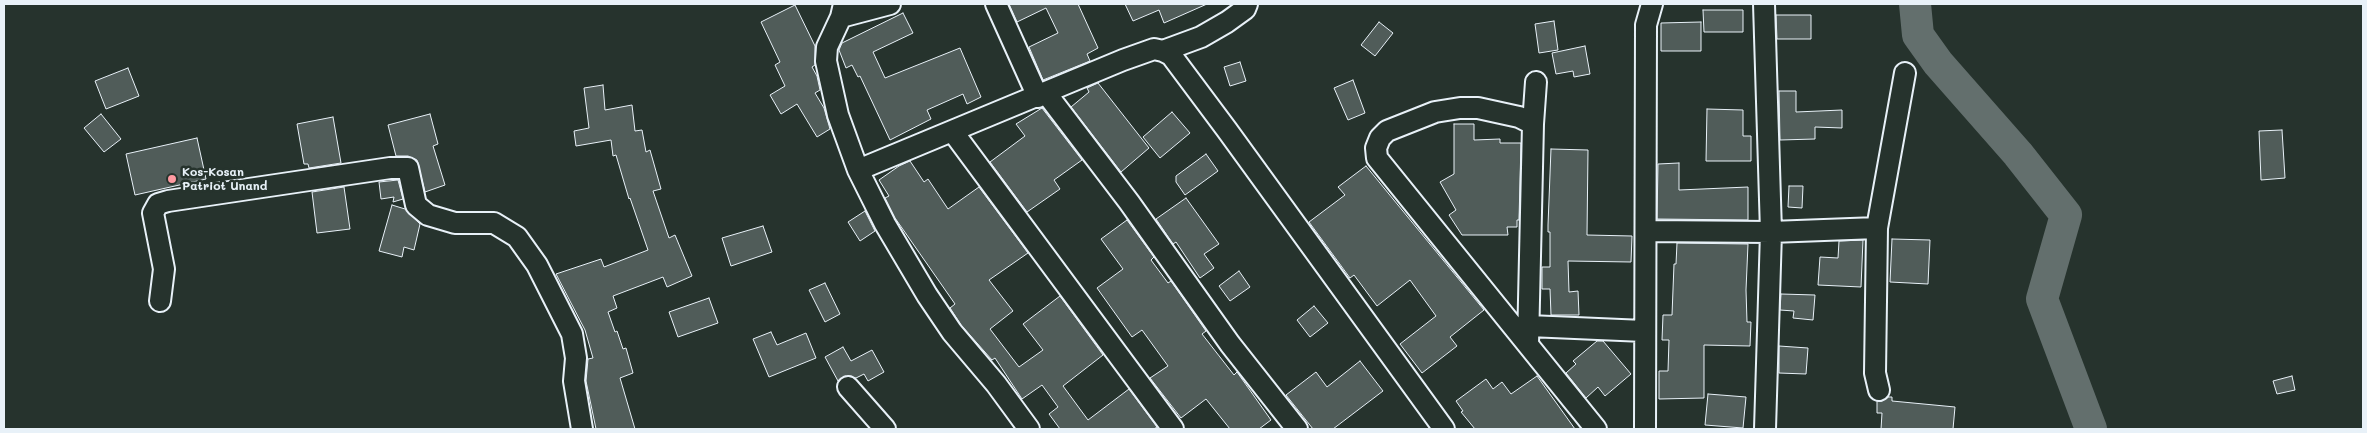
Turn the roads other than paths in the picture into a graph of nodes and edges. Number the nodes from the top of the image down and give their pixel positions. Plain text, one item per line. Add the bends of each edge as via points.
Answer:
1 (890, 4) edge
2 (996, 4) edge
3 (1247, 4) edge
4 (1652, 4) edge
5 (1764, 4) edge
6 (843, 11) edge
7 (1163, 51) junction
8 (1905, 73) dead end
9 (1536, 82) dead end
10 (1042, 95) junction
11 (1533, 124) junction
12 (953, 132) junction
13 (858, 170) junction
14 (1877, 228) junction
15 (1646, 231) junction
16 (1771, 232) junction
17 (160, 301) dead end
18 (1644, 331) junction
19 (1529, 335) junction
20 (848, 387) dead end
21 (1879, 390) dead end
22 (582, 429) edge
23 (885, 429) edge
24 (1029, 429) edge
25 (1173, 429) edge
26 (1297, 429) edge
27 (1444, 429) edge
28 (1596, 429) edge
29 (1645, 429) edge
30 (1765, 429) edge

1 - 6 street
2 - 10 street
3 - 7 street via 1245,9 1202,37
4 - 15 street via 1646,25
5 - 16 street
6 - 13 street via 827,47 826,61 838,115
7 - 10 street via 1154,49 1123,60
7 - 27 street via 1171,55 1227,130
8 - 14 street
9 - 11 street
10 - 12 street
10 - 26 street via 1129,202 1230,344
11 - 19 street
11 - 19 street via 1495,111 1460,108 1435,112 1387,131 1376,148 1377,158
12 - 13 street
12 - 25 street
13 - 24 street via 927,295 952,332
14 - 16 street
14 - 21 street via 1875,373
15 - 16 street
15 - 18 street
16 - 30 street
17 - 22 street via 164,269 153,213 158,204 390,168 408,168 416,205 428,216 455,223 494,223 517,237 537,265 572,334 576,358 574,381
18 - 19 street
18 - 29 street
19 - 28 street
20 - 23 street

